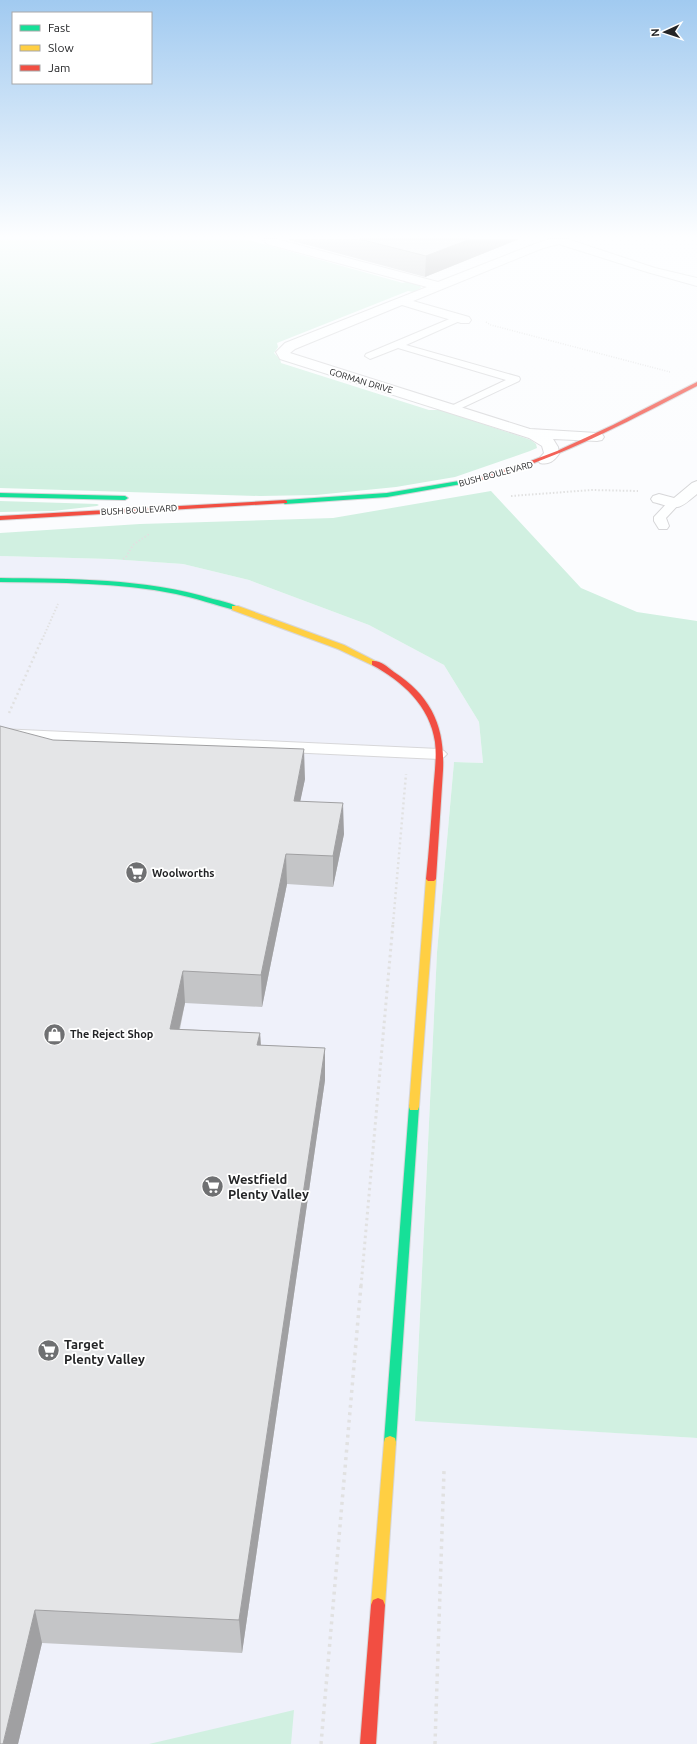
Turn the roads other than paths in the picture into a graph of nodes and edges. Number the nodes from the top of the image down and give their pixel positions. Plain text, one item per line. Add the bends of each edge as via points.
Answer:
1 (353, 320) edge
2 (458, 320) edge
3 (396, 345) junction
4 (370, 356) dead end
5 (697, 384) edge
6 (453, 410) junction
7 (521, 430) junction
8 (597, 437) junction
9 (545, 460) junction
10 (697, 486) edge
11 (0, 495) edge
12 (135, 498) dead end
13 (166, 499) dead end
14 (659, 499) dead end
15 (278, 503) junction
16 (676, 503) junction
17 (693, 508) dead end
18 (0, 518) edge
19 (663, 526) dead end
20 (0, 580) edge
21 (0, 734) edge
22 (439, 754) junction
23 (368, 1744) edge

1 - 6 street, GORMAN DRIVE via 290,346 283,350 283,354
2 - 3 lane
3 - 4 lane
3 - 6 lane via 514,380
5 - 8 street, BUSH BOULEVARD
6 - 7 street, GORMAN DRIVE
7 - 8 street via 562,436
7 - 9 street via 548,442 552,454
8 - 9 street, BUSH BOULEVARD
9 - 15 street, BUSH BOULEVARD via 491,477 419,492
10 - 16 street
11 - 12 street, BUSH BOULEVARD
13 - 15 street, BUSH BOULEVARD
14 - 16 street
15 - 18 street, BUSH BOULEVARD
16 - 17 street
16 - 19 lane via 660,517
20 - 22 street via 134,584 190,594 274,622 370,660 388,670 427,708 438,735
21 - 22 lane
22 - 23 street

